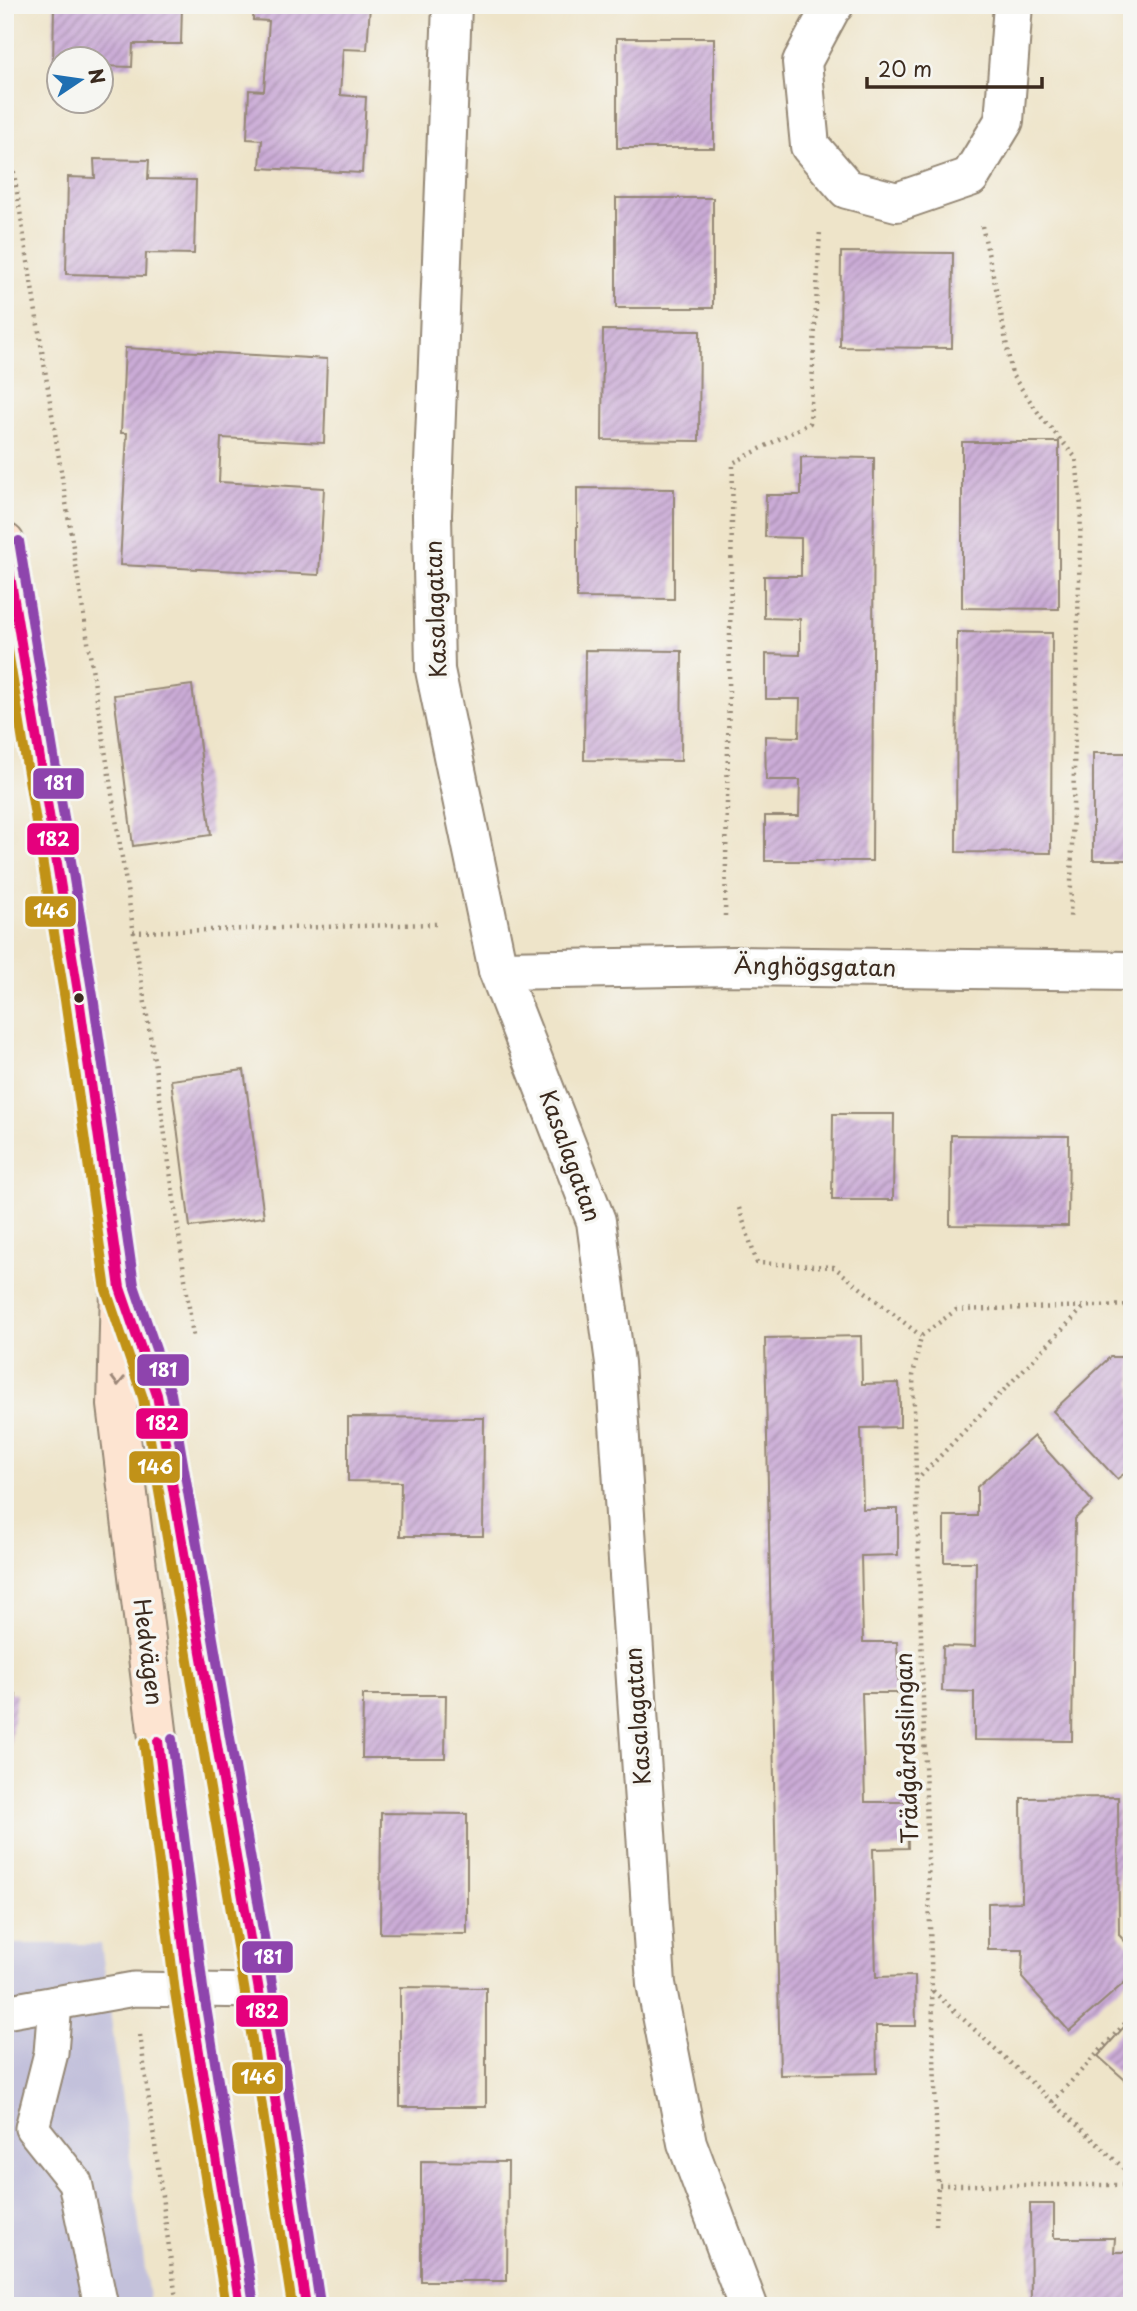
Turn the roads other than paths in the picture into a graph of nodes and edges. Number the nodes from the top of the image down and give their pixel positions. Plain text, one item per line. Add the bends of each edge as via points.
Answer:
1 (452, 5) edge
2 (834, 5) edge
3 (1013, 5) edge
4 (5, 543) edge
5 (498, 970) junction
6 (1132, 971) edge
7 (120, 1289) junction
8 (189, 1990) junction
9 (259, 1991) junction
10 (55, 2003) junction
11 (5, 2012) edge
12 (101, 2306) edge
13 (240, 2306) edge
14 (306, 2306) edge
15 (748, 2306) edge

1 - 5 street, Kasalagatan via 432,515 435,670
2 - 3 street via 802,62 810,146 847,189 897,202 970,177 1004,121
4 - 7 main road, Hedvägen via 79,998
5 - 6 street, Änghögsgatan via 734,966
5 - 15 street, Kasalagatan via 596,1221 615,1363 656,1984 687,2143
7 -> 8 main road, Hedvägen via 117,1405
7 - 9 main road, Hedvägen via 157,1395
8 - 9 lane
8 - 10 lane via 134,1989
8 - 13 main road, Hedvägen
9 - 14 main road, Hedvägen
10 - 11 lane
10 - 12 lane via 51,2053 32,2128 75,2182

